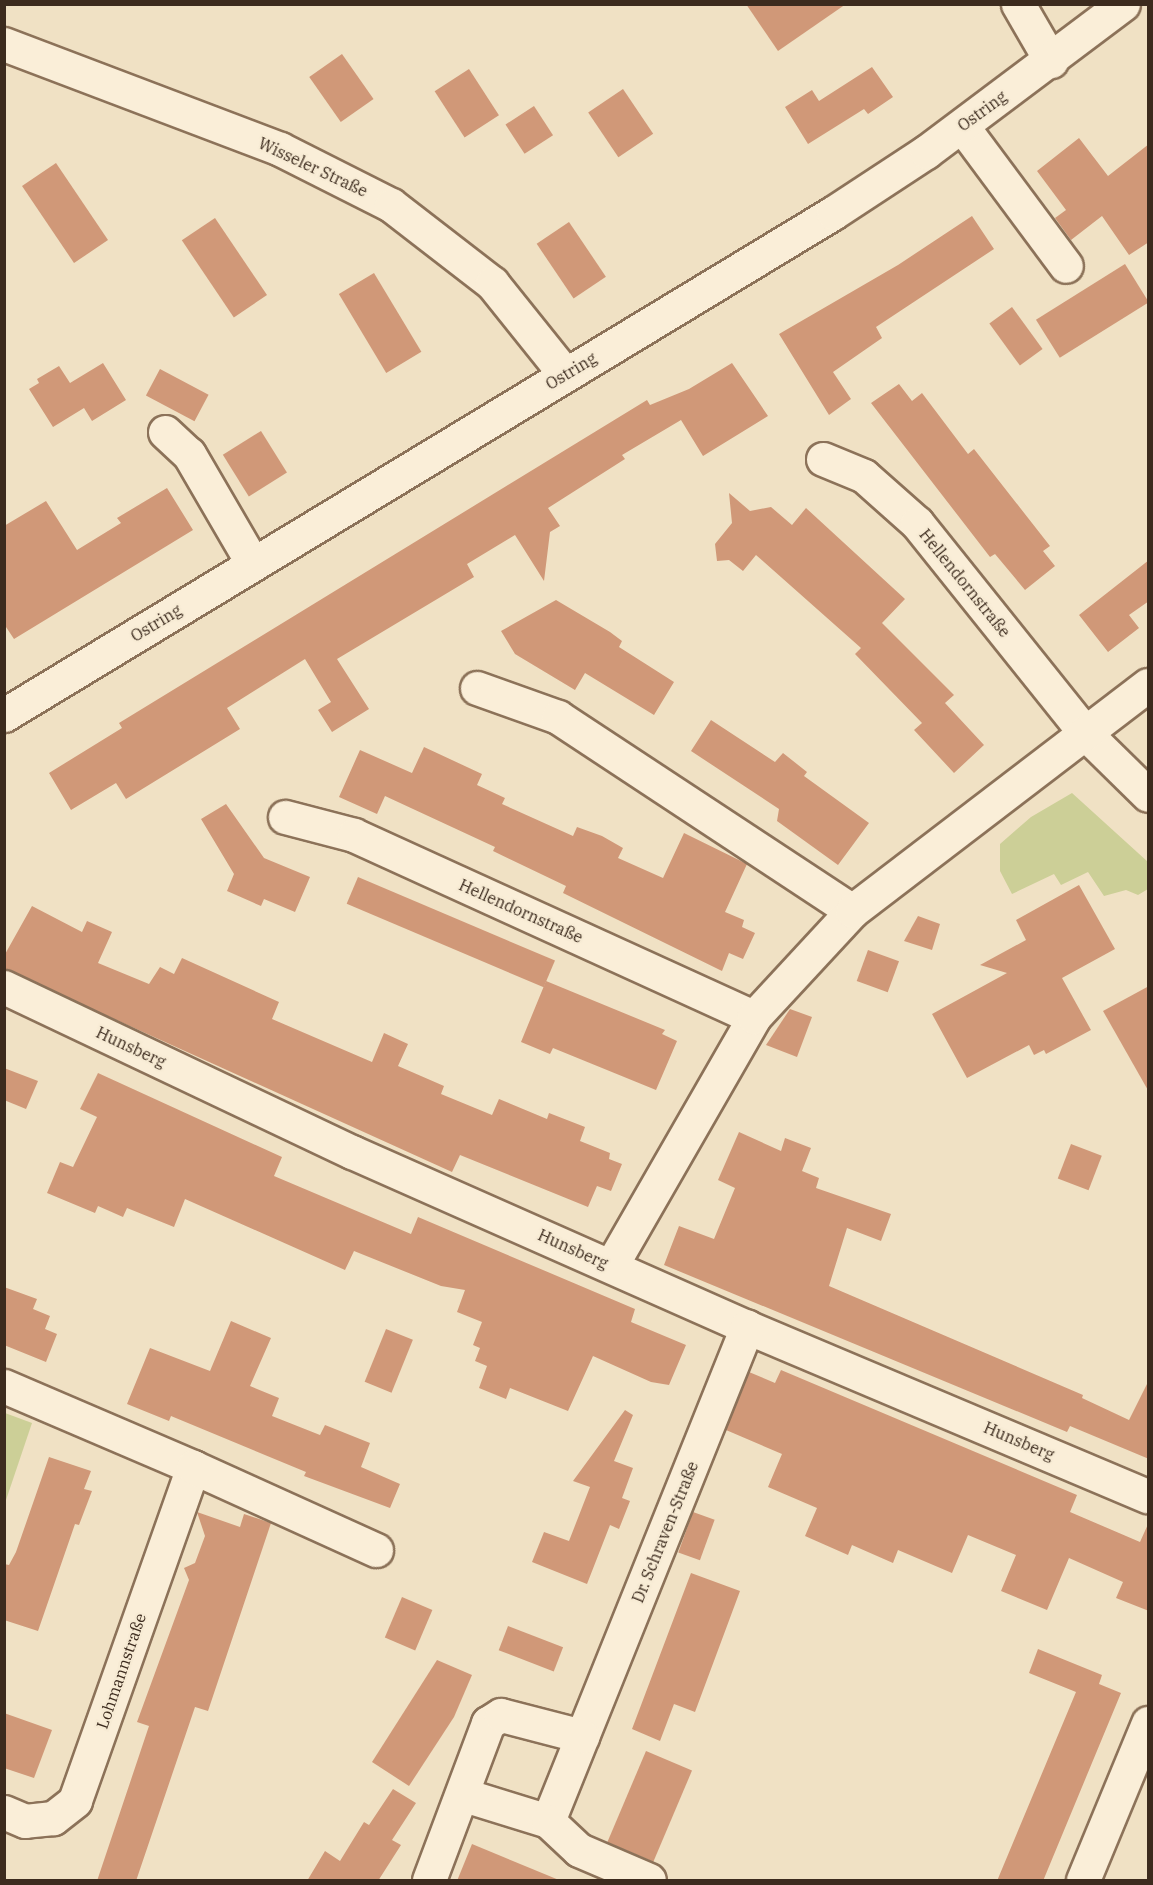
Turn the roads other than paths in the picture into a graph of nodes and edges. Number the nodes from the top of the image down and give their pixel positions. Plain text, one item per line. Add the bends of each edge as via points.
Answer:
1 (1018, 4) edge
2 (1123, 4) edge
3 (4, 44) edge
4 (1051, 62) junction
5 (962, 126) junction
6 (1066, 266) dead end
7 (565, 374) junction
8 (165, 432) dead end
9 (823, 459) dead end
10 (253, 564) junction
11 (1149, 685) edge
12 (477, 688) dead end
13 (4, 715) edge
14 (1085, 733) junction
15 (1149, 795) edge
16 (285, 817) dead end
17 (852, 911) junction
18 (4, 987) edge
19 (754, 1017) junction
20 (611, 1266) junction
21 (747, 1327) junction
22 (4, 1386) edge
23 (193, 1467) junction
24 (1149, 1496) edge
25 (376, 1550) dead end
26 (1149, 1723) edge
27 (582, 1736) junction
28 (464, 1795) junction
29 (4, 1812) edge
30 (548, 1821) junction
31 (429, 1881) edge
32 (649, 1881) edge
33 (1083, 1881) edge

1 - 4 street
2 - 4 street, Ostring
3 - 7 street, Wisseler Straße via 280,149 391,205 492,283
4 - 5 street, Ostring
5 - 6 street
5 - 7 street, Ostring via 833,213
7 - 10 street, Ostring
8 - 10 street via 189,454
9 - 14 street, Hellendornstraße via 864,476 917,523
10 - 13 street, Ostring
11 - 14 street
12 - 17 street via 558,717
14 - 15 street, Hellendornstraße
14 - 17 street
16 - 19 street, Hellendornstraße via 354,835
17 - 19 street
18 - 20 street, Hunsberg via 352,1152
19 - 20 street
20 - 21 street, Hunsberg
21 - 24 street, Hunsberg
21 - 27 street, Dr. Schraven-Straße
22 - 23 street
23 - 25 street
23 - 29 street, Lohmannstraße via 75,1801 53,1818 25,1821
26 - 33 street
27 - 28 street via 501,1715 488,1723
27 - 30 street, Dr. Schraven-Straße
28 - 30 street
28 - 31 street
30 - 32 street via 579,1850

